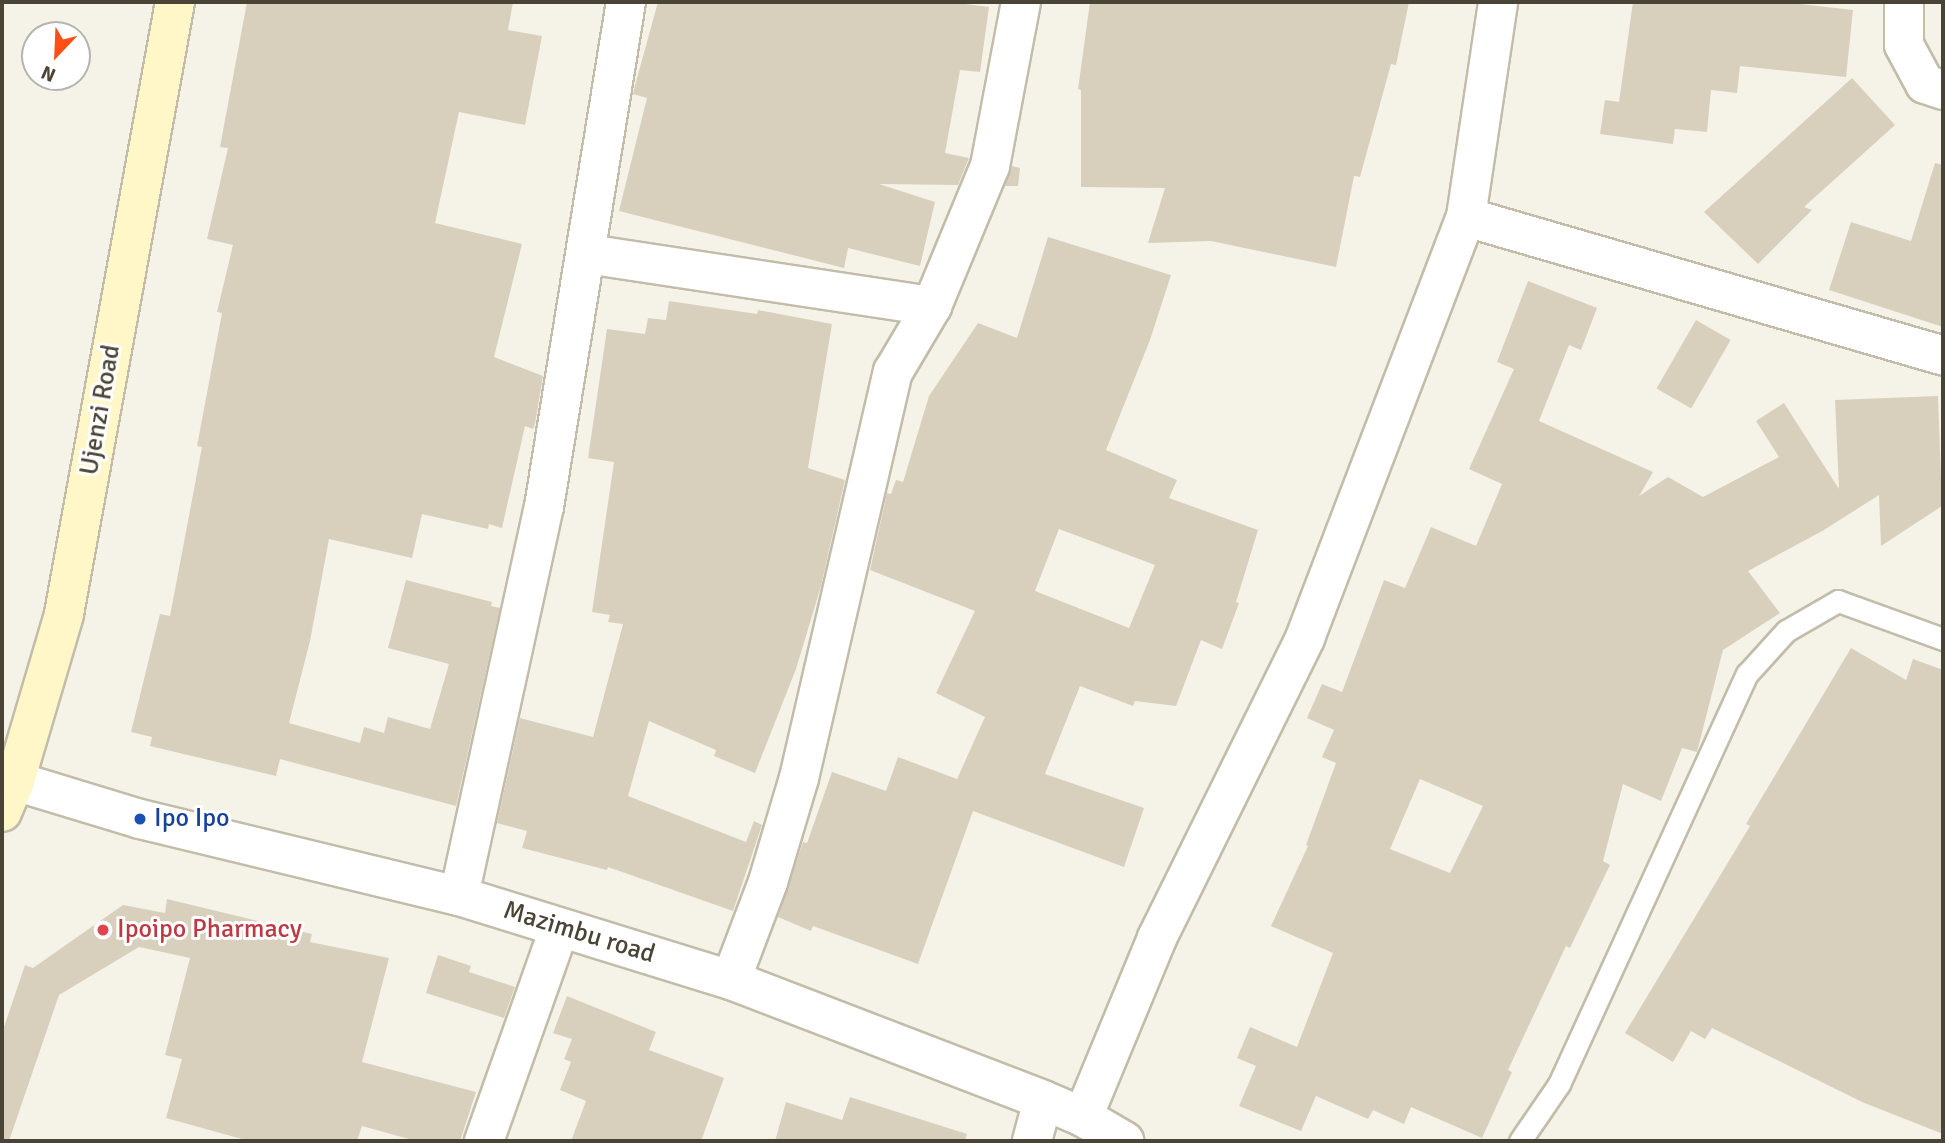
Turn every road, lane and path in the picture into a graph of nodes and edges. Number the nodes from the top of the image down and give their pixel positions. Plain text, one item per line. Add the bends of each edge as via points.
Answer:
1 (175, 2) edge
2 (626, 2) edge
3 (1021, 2) edge
4 (1498, 2) edge
5 (1904, 2) edge
6 (1943, 90) edge
7 (1466, 217) junction
8 (587, 254) junction
9 (932, 306) junction
10 (1943, 356) edge
11 (1943, 639) edge
12 (8, 797) edge
13 (459, 895) junction
14 (559, 929) junction
15 (732, 980) junction
16 (1043, 1100) junction
17 (1083, 1117) junction
18 (484, 1141) edge
19 (1032, 1141) edge
20 (1124, 1141) edge
21 (1520, 1141) edge

1 - 12 street, Ujenzi Road via 64,614
2 - 8 street
3 - 9 street via 990,166
4 - 7 street
5 - 6 street via 1904,45 1925,84
7 - 10 street
7 - 17 street via 1305,638 1157,938
8 - 9 street
8 - 13 street via 544,507
9 - 15 street via 893,373 799,778
11 - 21 lane via 1838,601 1786,631 1747,674 1559,1084
12 - 13 street, Mazimbu road via 163,824
13 - 14 street, Mazimbu road
14 - 15 street, Mazimbu road
14 - 18 street
15 - 16 street, Mazimbu road
16 - 17 street, Mazimbu road
16 - 19 street
17 - 20 street, Mazimbu road

